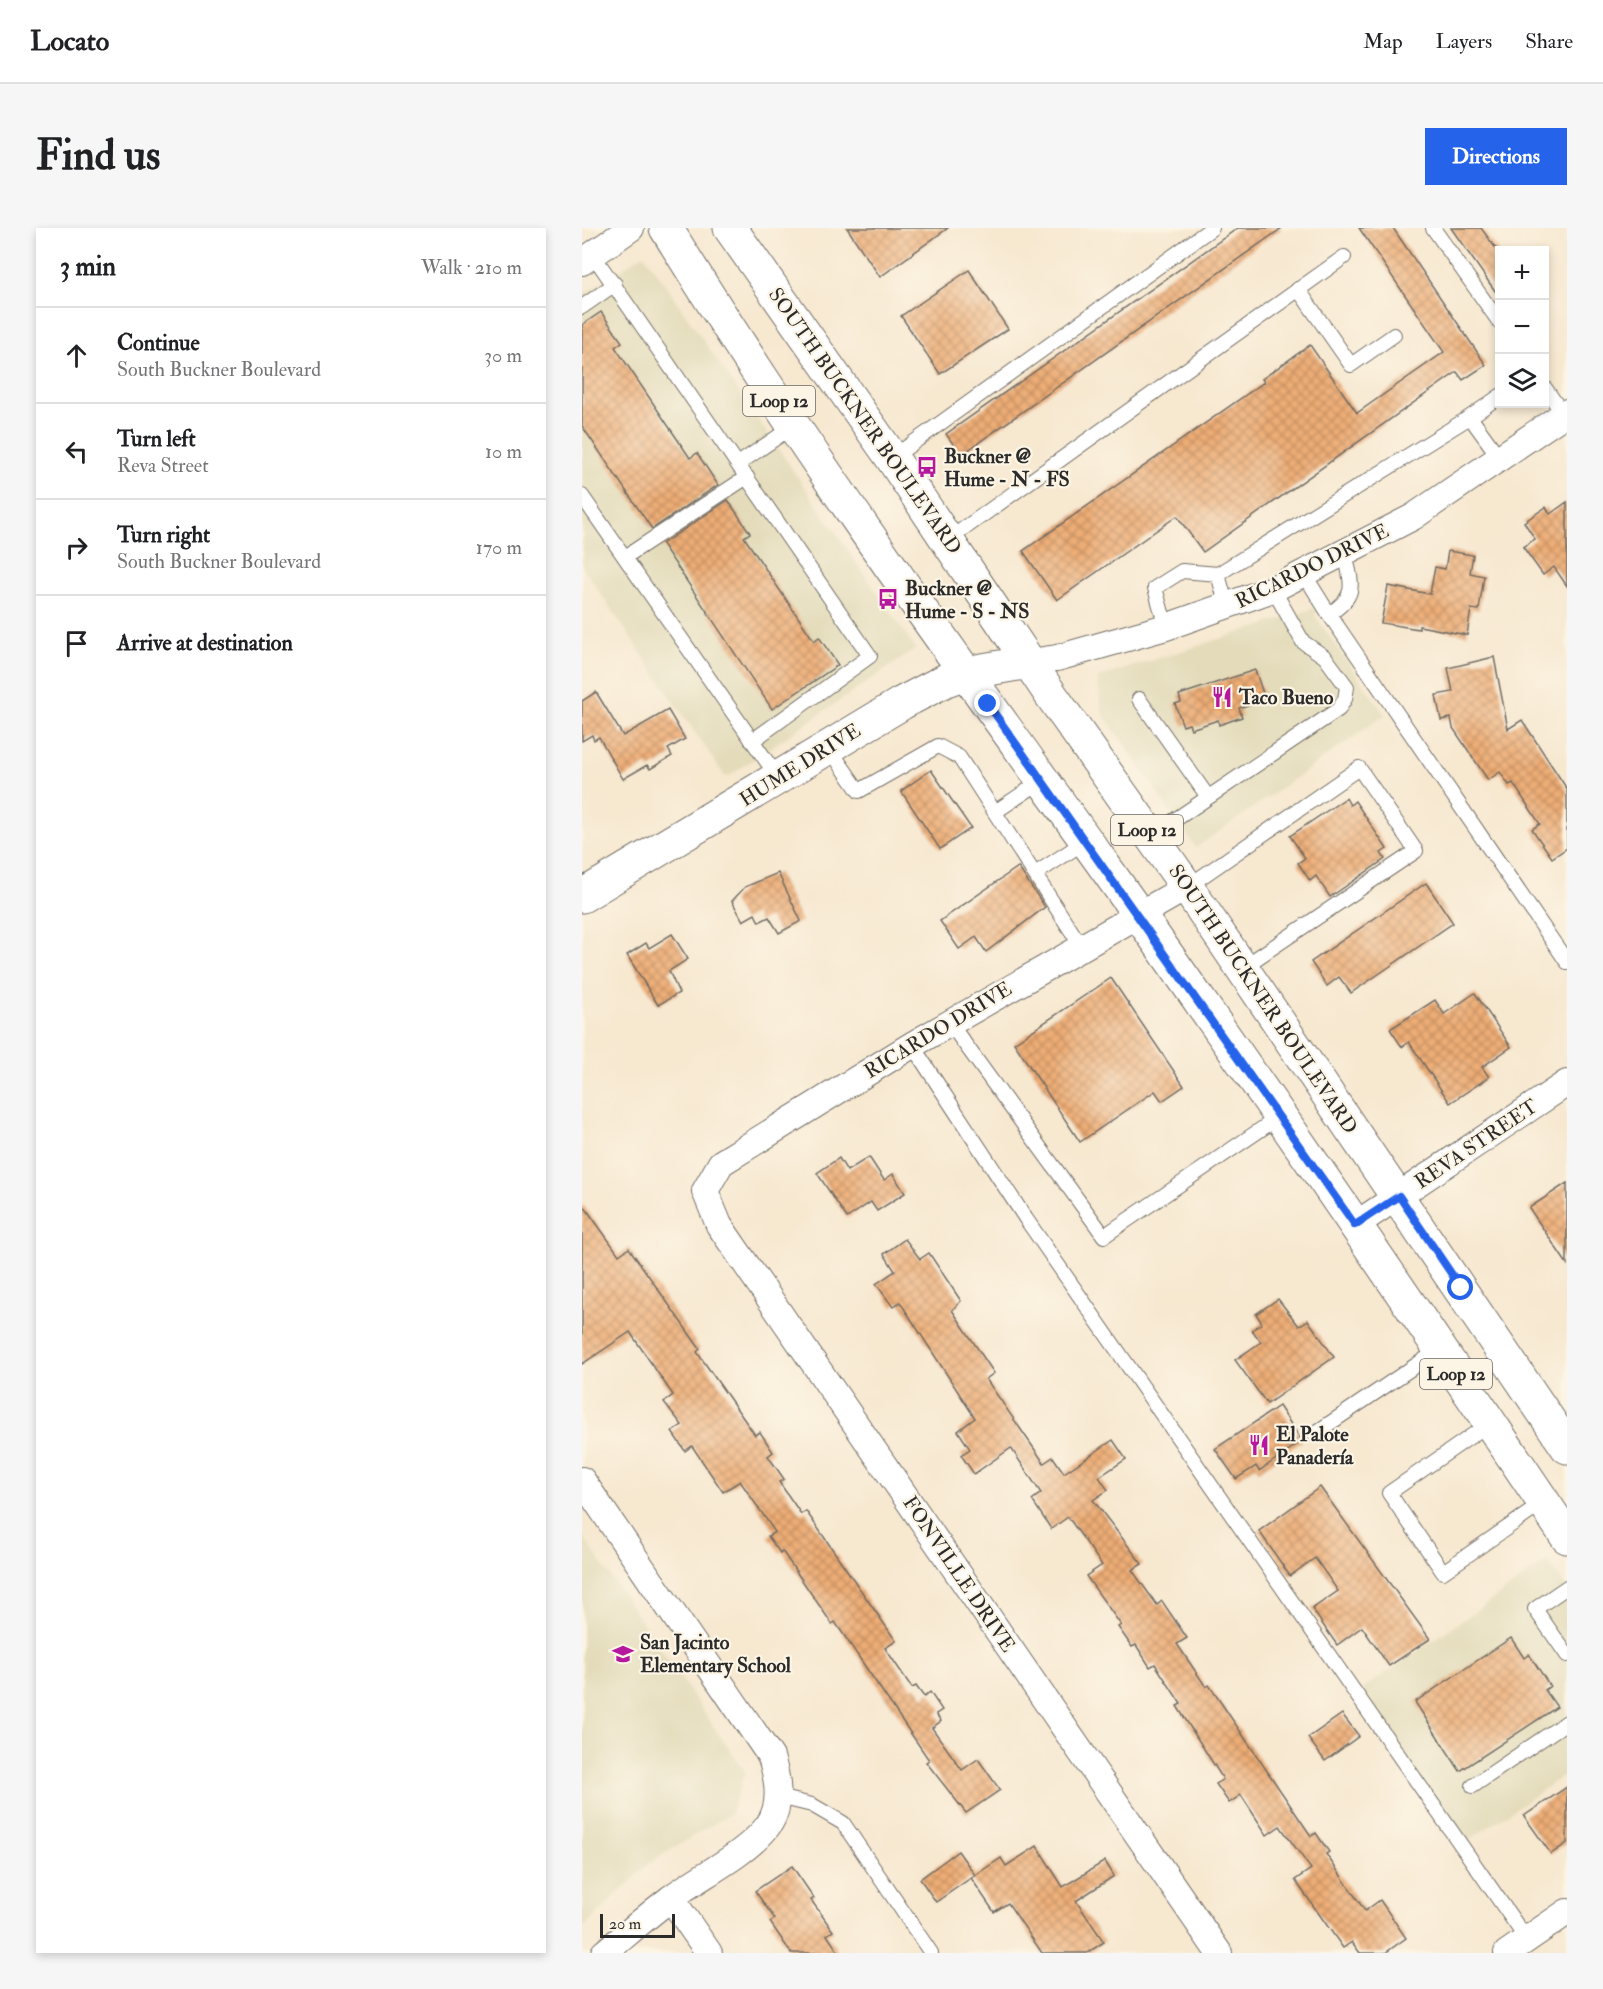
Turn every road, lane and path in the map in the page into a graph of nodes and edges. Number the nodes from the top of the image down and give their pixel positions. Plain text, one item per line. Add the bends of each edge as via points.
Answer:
1 (631, 228) edge
2 (666, 228) edge
3 (730, 228) edge
4 (1212, 228) edge
5 (1433, 228) edge
6 (586, 255) edge
7 (1344, 257) dead end
8 (615, 284) junction
9 (1298, 289) junction
10 (582, 308) edge
11 (1495, 316) edge
12 (1394, 335) dead end
13 (1549, 393) edge
14 (1495, 400) edge
15 (1565, 413) edge
16 (1470, 417) junction
17 (795, 425) junction
18 (892, 458) junction
19 (1499, 458) junction
20 (738, 464) junction
21 (747, 477) junction
22 (582, 496) edge
23 (948, 540) junction
24 (1345, 554) junction
25 (625, 558) junction
26 (1218, 574) junction
27 (1304, 574) junction
28 (1273, 589) junction
29 (1227, 607) junction
30 (1329, 614) junction
31 (1166, 627) junction
32 (1030, 662) junction
33 (965, 673) junction
34 (1139, 699) dead end
35 (752, 741) junction
36 (829, 748) junction
37 (779, 778) junction
38 (1043, 780) junction
39 (1208, 797) junction
40 (995, 812) junction
41 (1151, 836) junction
42 (1086, 841) junction
43 (1035, 874) junction
44 (1187, 887) junction
45 (582, 897) edge
46 (1138, 915) junction
47 (1081, 946) junction
48 (1567, 962) edge
49 (1241, 968) junction
50 (949, 1022) junction
51 (912, 1045) junction
52 (1567, 1083) edge
53 (1280, 1117) junction
54 (705, 1191) joint
55 (1399, 1196) junction
56 (1355, 1225) junction
57 (1440, 1349) junction
58 (1490, 1423) junction
59 (1562, 1428) edge
60 (1314, 1434) dead end
61 (582, 1480) edge
62 (1544, 1502) junction
63 (1567, 1537) edge
64 (1567, 1587) edge
65 (1567, 1655) edge
66 (1567, 1722) edge
67 (1473, 1786) dead end
68 (779, 1797) junction
69 (671, 1898) junction
70 (1565, 1919) edge
71 (1517, 1946) edge
72 (604, 1953) edge
73 (709, 1953) edge
74 (931, 1953) edge
75 (1219, 1953) edge

1 - 6 street
2 - 17 main road, Loop 12
3 - 18 main road, SOUTH BUCKNER BOULEVARD / Loop 12
4 - 18 lane
5 - 11 lane
6 - 8 lane
7 - 9 lane
8 - 10 lane
8 - 20 lane
9 - 12 lane via 1351,365
9 - 23 lane
13 - 15 lane
14 - 16 lane
15 - 19 street, RICARDO DRIVE
16 - 19 lane
16 - 26 lane
17 - 20 lane
17 - 33 main road, Loop 12
18 - 23 main road, SOUTH BUCKNER BOULEVARD / Loop 12
19 - 24 street, RICARDO DRIVE via 1413,517
20 - 21 lane
21 - 25 lane
21 - 35 lane via 870,656
22 - 25 lane
23 - 32 main road, SOUTH BUCKNER BOULEVARD / Loop 12
24 - 27 street, RICARDO DRIVE
24 - 30 lane via 1352,585 1350,596
25 - 35 lane
26 - 29 lane
26 - 31 lane via 1182,571 1155,588
27 - 28 street, RICARDO DRIVE
27 - 30 lane
28 - 29 street, RICARDO DRIVE
28 - 39 lane via 1303,642 1332,663 1347,687 1346,699 1339,709
29 - 31 street, RICARDO DRIVE
30 - 48 lane
31 - 32 street, RICARDO DRIVE
32 - 33 main road, HUME DRIVE
32 - 41 main road, SOUTH BUCKNER BOULEVARD / Loop 12
33 - 36 main road, HUME DRIVE via 902,703
33 - 38 main road, Loop 12
34 - 39 lane
35 - 37 lane
36 - 37 main road, HUME DRIVE
36 - 40 lane via 859,791 938,746 960,757
37 - 45 main road, HUME DRIVE
38 - 40 lane
38 - 42 main road, Loop 12
39 - 41 lane
40 - 43 lane
41 - 44 main road, SOUTH BUCKNER BOULEVARD / Loop 12
42 - 43 lane
42 - 46 main road, Loop 12
43 - 47 lane
44 - 46 street, RICARDO DRIVE
44 - 49 main road, SOUTH BUCKNER BOULEVARD / Loop 12
44 - 49 lane via 1359,768 1416,851
46 - 47 street, RICARDO DRIVE
46 - 53 main road, Loop 12
47 - 50 street, RICARDO DRIVE
49 - 55 main road, SOUTH BUCKNER BOULEVARD / Loop 12
50 - 51 street, RICARDO DRIVE
50 - 53 lane via 1104,1236
51 - 54 street, RICARDO DRIVE via 721,1163
51 - 71 lane
52 - 55 street, REVA STREET
53 - 56 main road, Loop 12
54 - 75 street, FONVILLE DRIVE via 719,1225
55 - 56 street, REVA STREET
55 - 59 main road, SOUTH BUCKNER BOULEVARD / Loop 12
56 - 57 main road, Loop 12
57 - 58 main road, Loop 12
57 - 60 lane
58 - 62 main road, Loop 12
58 - 62 lane via 1389,1493 1443,1572
61 - 68 street via 771,1757
62 - 63 main road, Loop 12
64 - 65 lane via 1535,1609
66 - 67 lane
68 - 69 street via 767,1826
68 - 74 lane via 812,1805 843,1824
69 - 72 street
69 - 73 street
70 - 71 street

